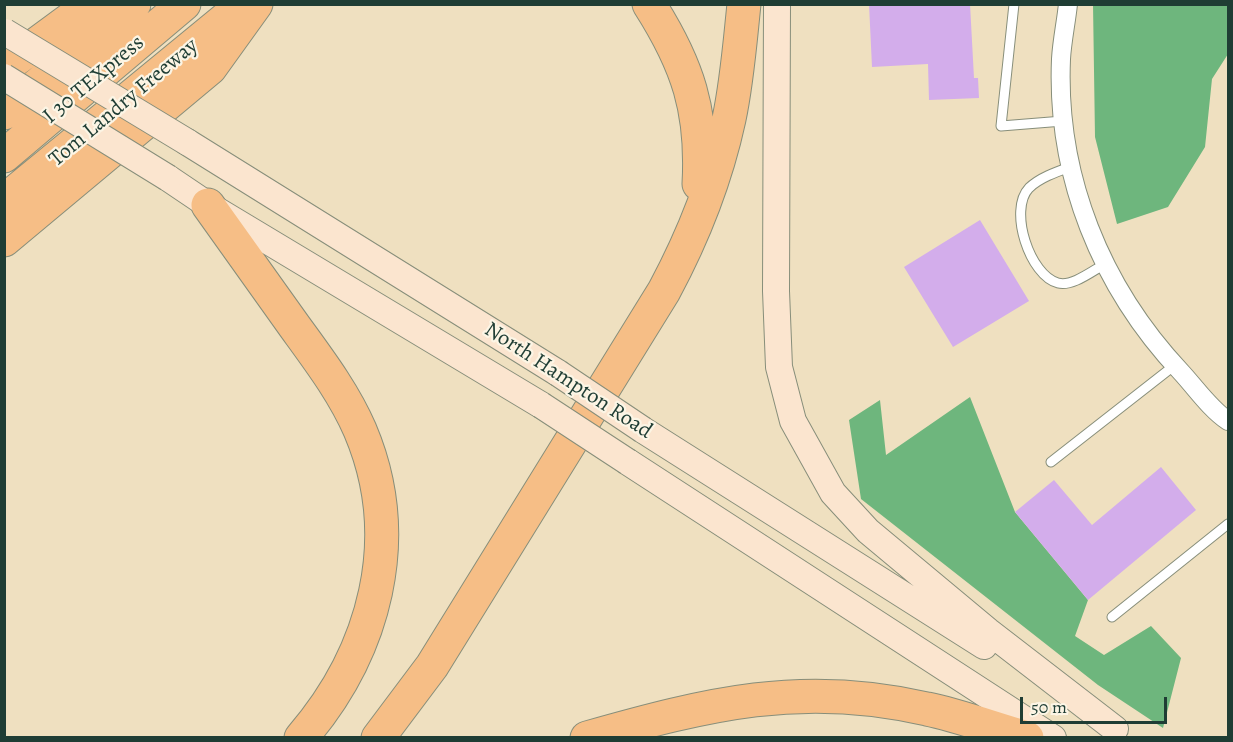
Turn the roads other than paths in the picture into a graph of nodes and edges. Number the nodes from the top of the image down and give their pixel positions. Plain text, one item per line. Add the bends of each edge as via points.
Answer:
1 (92, 4) edge
2 (134, 4) edge
3 (184, 4) edge
4 (243, 4) edge
5 (256, 4) edge
6 (649, 4) edge
7 (744, 4) edge
8 (777, 4) edge
9 (1014, 4) edge
10 (1068, 4) edge
11 (5, 32) edge
12 (4, 68) edge
13 (4, 76) edge
14 (4, 113) edge
15 (1063, 121) junction
16 (4, 156) edge
17 (1070, 167) junction
18 (4, 201) edge
19 (208, 205) junction
20 (702, 207) junction
21 (4, 240) edge
22 (1105, 264) junction
23 (1175, 365) junction
24 (1228, 421) edge
25 (1051, 462) dead end
26 (1228, 524) edge
27 (1112, 617) dead end
28 (1122, 733) edge
29 (301, 738) edge
30 (378, 738) edge
31 (587, 738) edge
32 (1028, 738) edge
33 (1053, 738) edge

1 - 12 highway
2 - 14 highway
3 - 16 highway, I 30 TEXpress
4 - 18 highway, Tom Landry Freeway
5 - 21 highway via 210,68
6 - 20 highway via 679,56 690,89 699,124 698,187
7 - 20 highway via 729,118
8 - 28 main road via 776,291 779,367 793,421 833,493 868,531 988,631
9 - 15 lane via 1001,126
10 - 15 street via 1061,59
11 - 28 main road, North Hampton Road, bridge via 558,373
13 - 19 main road, North Hampton Road, bridge
15 - 17 street
17 - 22 street via 1085,218
17 - 22 lane via 1028,189 1019,210 1025,239 1038,270 1057,283 1068,283
19 - 29 highway via 343,396 373,470 381,512 376,595 364,636 325,710
19 - 33 main road, North Hampton Road, bridge via 541,405
20 - 30 highway via 682,258 658,302 432,666
22 - 23 street via 1148,337
23 - 24 street
23 - 25 lane
26 - 27 lane
31 - 32 highway via 725,702 808,695 849,696 919,707

